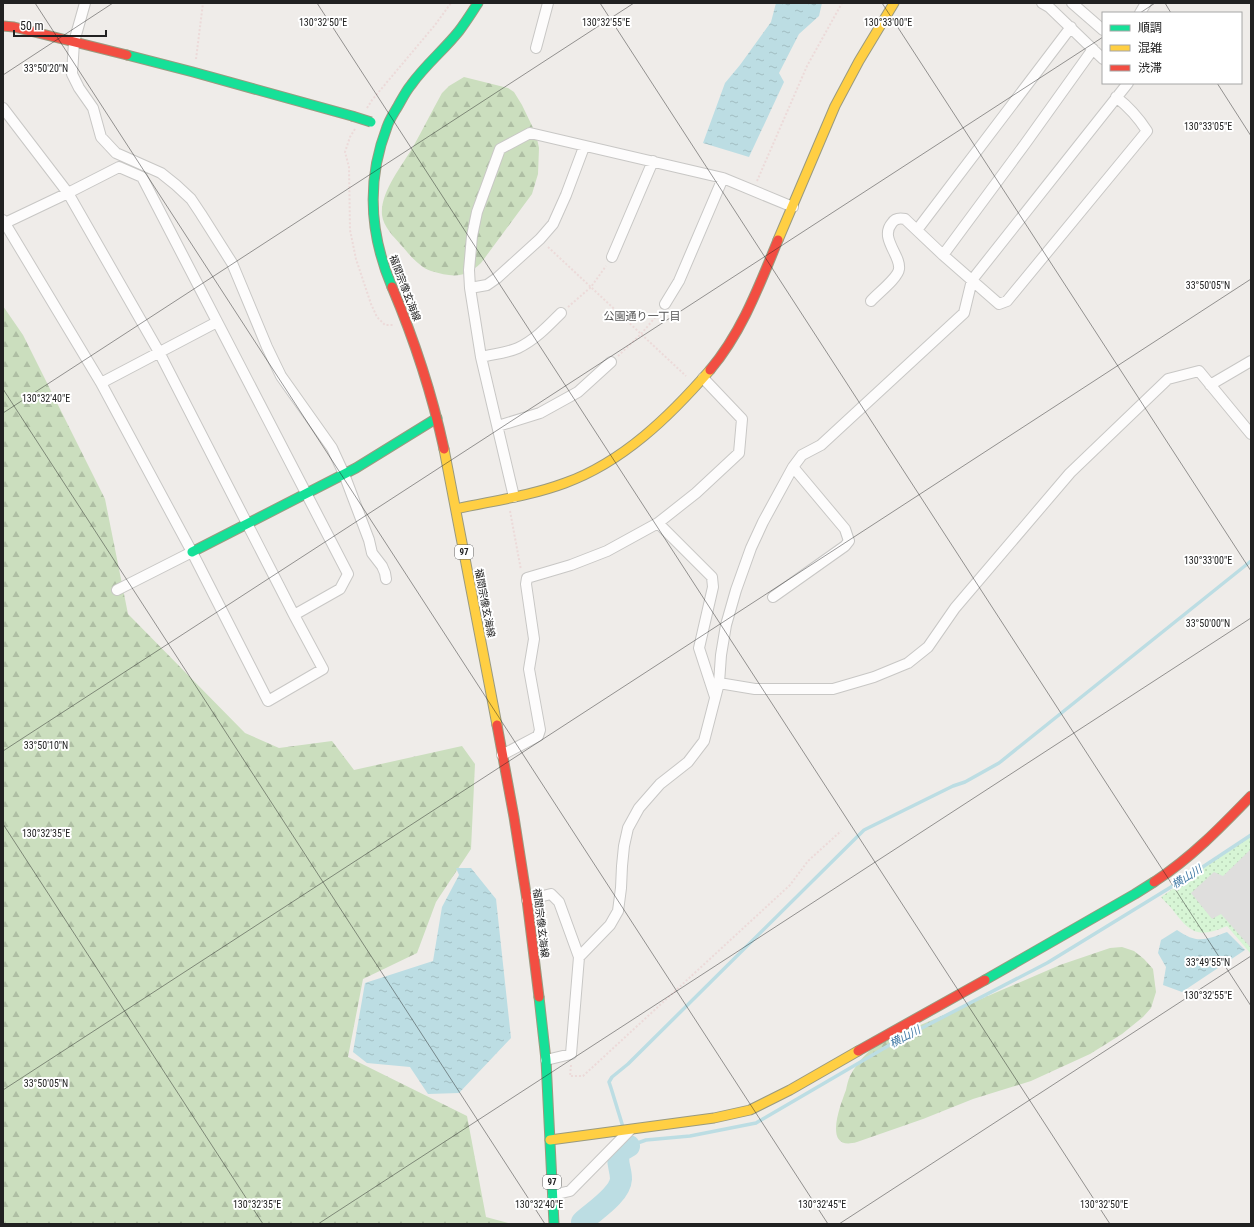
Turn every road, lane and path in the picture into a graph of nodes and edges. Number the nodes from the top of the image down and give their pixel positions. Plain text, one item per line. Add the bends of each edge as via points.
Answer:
1 (85, 3) edge
2 (204, 3) edge
3 (478, 3) edge
4 (548, 3) edge
5 (842, 3) edge
6 (894, 3) edge
7 (1042, 3) edge
8 (1072, 3) edge
9 (1146, 3) edge
10 (1141, 12) edge
11 (3, 26) edge
12 (1071, 27) junction
13 (1102, 29) edge
14 (74, 42) junction
15 (536, 48) dead end
16 (1093, 49) junction
17 (1102, 58) edge
18 (194, 72) junction
19 (1127, 84) edge
20 (1116, 97) junction
21 (3, 108) edge
22 (386, 126) junction
23 (584, 147) junction
24 (653, 161) junction
25 (722, 178) junction
26 (754, 190) junction
27 (68, 193) junction
28 (793, 207) junction
29 (4, 222) edge
30 (917, 230) junction
31 (540, 239) junction
32 (943, 254) junction
33 (612, 258) joint
34 (972, 280) junction
35 (590, 287) junction
36 (470, 288) junction
37 (870, 301) dead end
38 (665, 304) joint
39 (561, 313) joint
40 (217, 322) junction
41 (641, 334) junction
42 (159, 352) junction
43 (481, 357) junction
44 (1251, 361) edge
45 (611, 362) joint
46 (100, 382) junction
47 (700, 382) junction
48 (1210, 385) junction
49 (437, 418) junction
50 (498, 426) junction
51 (1251, 434) edge
52 (793, 467) junction
53 (344, 474) junction
54 (305, 492) junction
55 (511, 498) junction
56 (456, 509) junction
57 (246, 523) junction
58 (658, 523) junction
59 (192, 552) junction
60 (527, 578) junction
61 (386, 580) dead end
62 (117, 590) dead end
63 (773, 597) dead end
64 (294, 615) junction
65 (719, 683) junction
66 (715, 697) junction
67 (502, 755) junction
68 (1251, 796) edge
69 (841, 831) dead end
70 (527, 900) junction
71 (579, 957) junction
72 (571, 1054) junction
73 (546, 1060) junction
74 (630, 1130) junction
75 (550, 1140) junction
76 (553, 1196) junction
77 (554, 1224) edge

1 - 14 street
2 - 18 path
3 - 22 street, 福間宗像玄海線 / 97 via 459,31 409,87
4 - 15 street
5 - 26 path via 807,66
6 - 28 street via 847,83
7 - 12 street
8 - 13 street
9 - 10 street
11 - 14 street
12 - 16 street
12 - 30 street
14 - 18 street
14 - 53 street via 72,74 93,108 101,137 116,153 161,173 191,199 232,263 281,376 332,448
16 - 17 street
16 - 32 street
18 - 22 street, bridge
19 - 20 street
20 - 34 street
20 - 34 street via 1138,117 1146,131 1007,301 999,304
21 - 27 street
22 - 49 street, 福間宗像玄海線 / 97 via 375,168 372,192 375,232 386,272 405,317
23 - 24 street
23 - 31 street via 553,224
23 - 36 street via 530,133 500,149 477,212 472,236
24 - 25 street
24 - 33 street
25 - 26 street
25 - 38 street via 679,281
26 - 28 street
27 - 29 street
27 - 40 street via 119,166 142,177
27 - 42 street
28 - 47 street via 746,316 726,349
29 - 46 street
30 - 32 street
30 - 37 street via 905,219 898,218 889,226 890,244 899,269 897,275
31 - 35 path
31 - 36 street via 487,286
32 - 34 street
33 - 35 path
34 - 52 street via 964,313 822,445 802,455
35 - 39 path
35 - 41 path
36 - 43 street
38 - 41 path
39 - 43 street via 529,341 516,348
40 - 42 street
40 - 54 street
41 - 45 path
41 - 47 path
42 - 46 street
42 - 57 street
43 - 50 street
44 - 48 street
45 - 50 street via 578,392 540,413
46 - 59 street
47 - 55 street via 642,437 597,469 564,484
47 - 58 street via 742,420 739,452 696,493
48 - 51 street
48 - 65 street via 1199,371 1168,378 1070,473 955,608 928,647 908,663 874,677 833,689 755,689
49 - 53 street
49 - 56 street, 福間宗像玄海線 / 97
50 - 55 street
52 - 63 street via 845,529 849,541
52 - 65 street via 757,535 736,590 726,625
53 - 54 street
53 - 61 street via 372,553 382,566
54 - 57 street
54 - 64 street via 348,574 340,590
55 - 56 street
55 - 60 path via 522,574
56 - 67 street, 福間宗像玄海線 / 97
57 - 59 street
57 - 64 street
58 - 60 street via 571,566
58 - 66 street via 712,577 699,648
59 - 62 street
59 - 64 street via 268,701 323,669
60 - 67 street via 534,639 528,669 540,730 538,736
65 - 66 street
66 - 71 street via 704,741 688,762 660,784 639,808 628,828 622,860 618,911 610,925
67 - 70 street, 福間宗像玄海線 / 97
68 - 74 street via 1208,840 1174,869 1135,894 790,1090 750,1110
69 - 72 path via 808,861 790,885 583,1076 570,1076
70 - 71 street via 552,894 559,902
70 - 73 street, 福間宗像玄海線 / 97
71 - 72 street
72 - 73 street
73 - 75 street, 福間宗像玄海線 / 97
74 - 75 street
74 - 76 street via 570,1191
75 - 76 street, 福間宗像玄海線 / 97
76 - 77 street, 福間宗像玄海線 / 97

